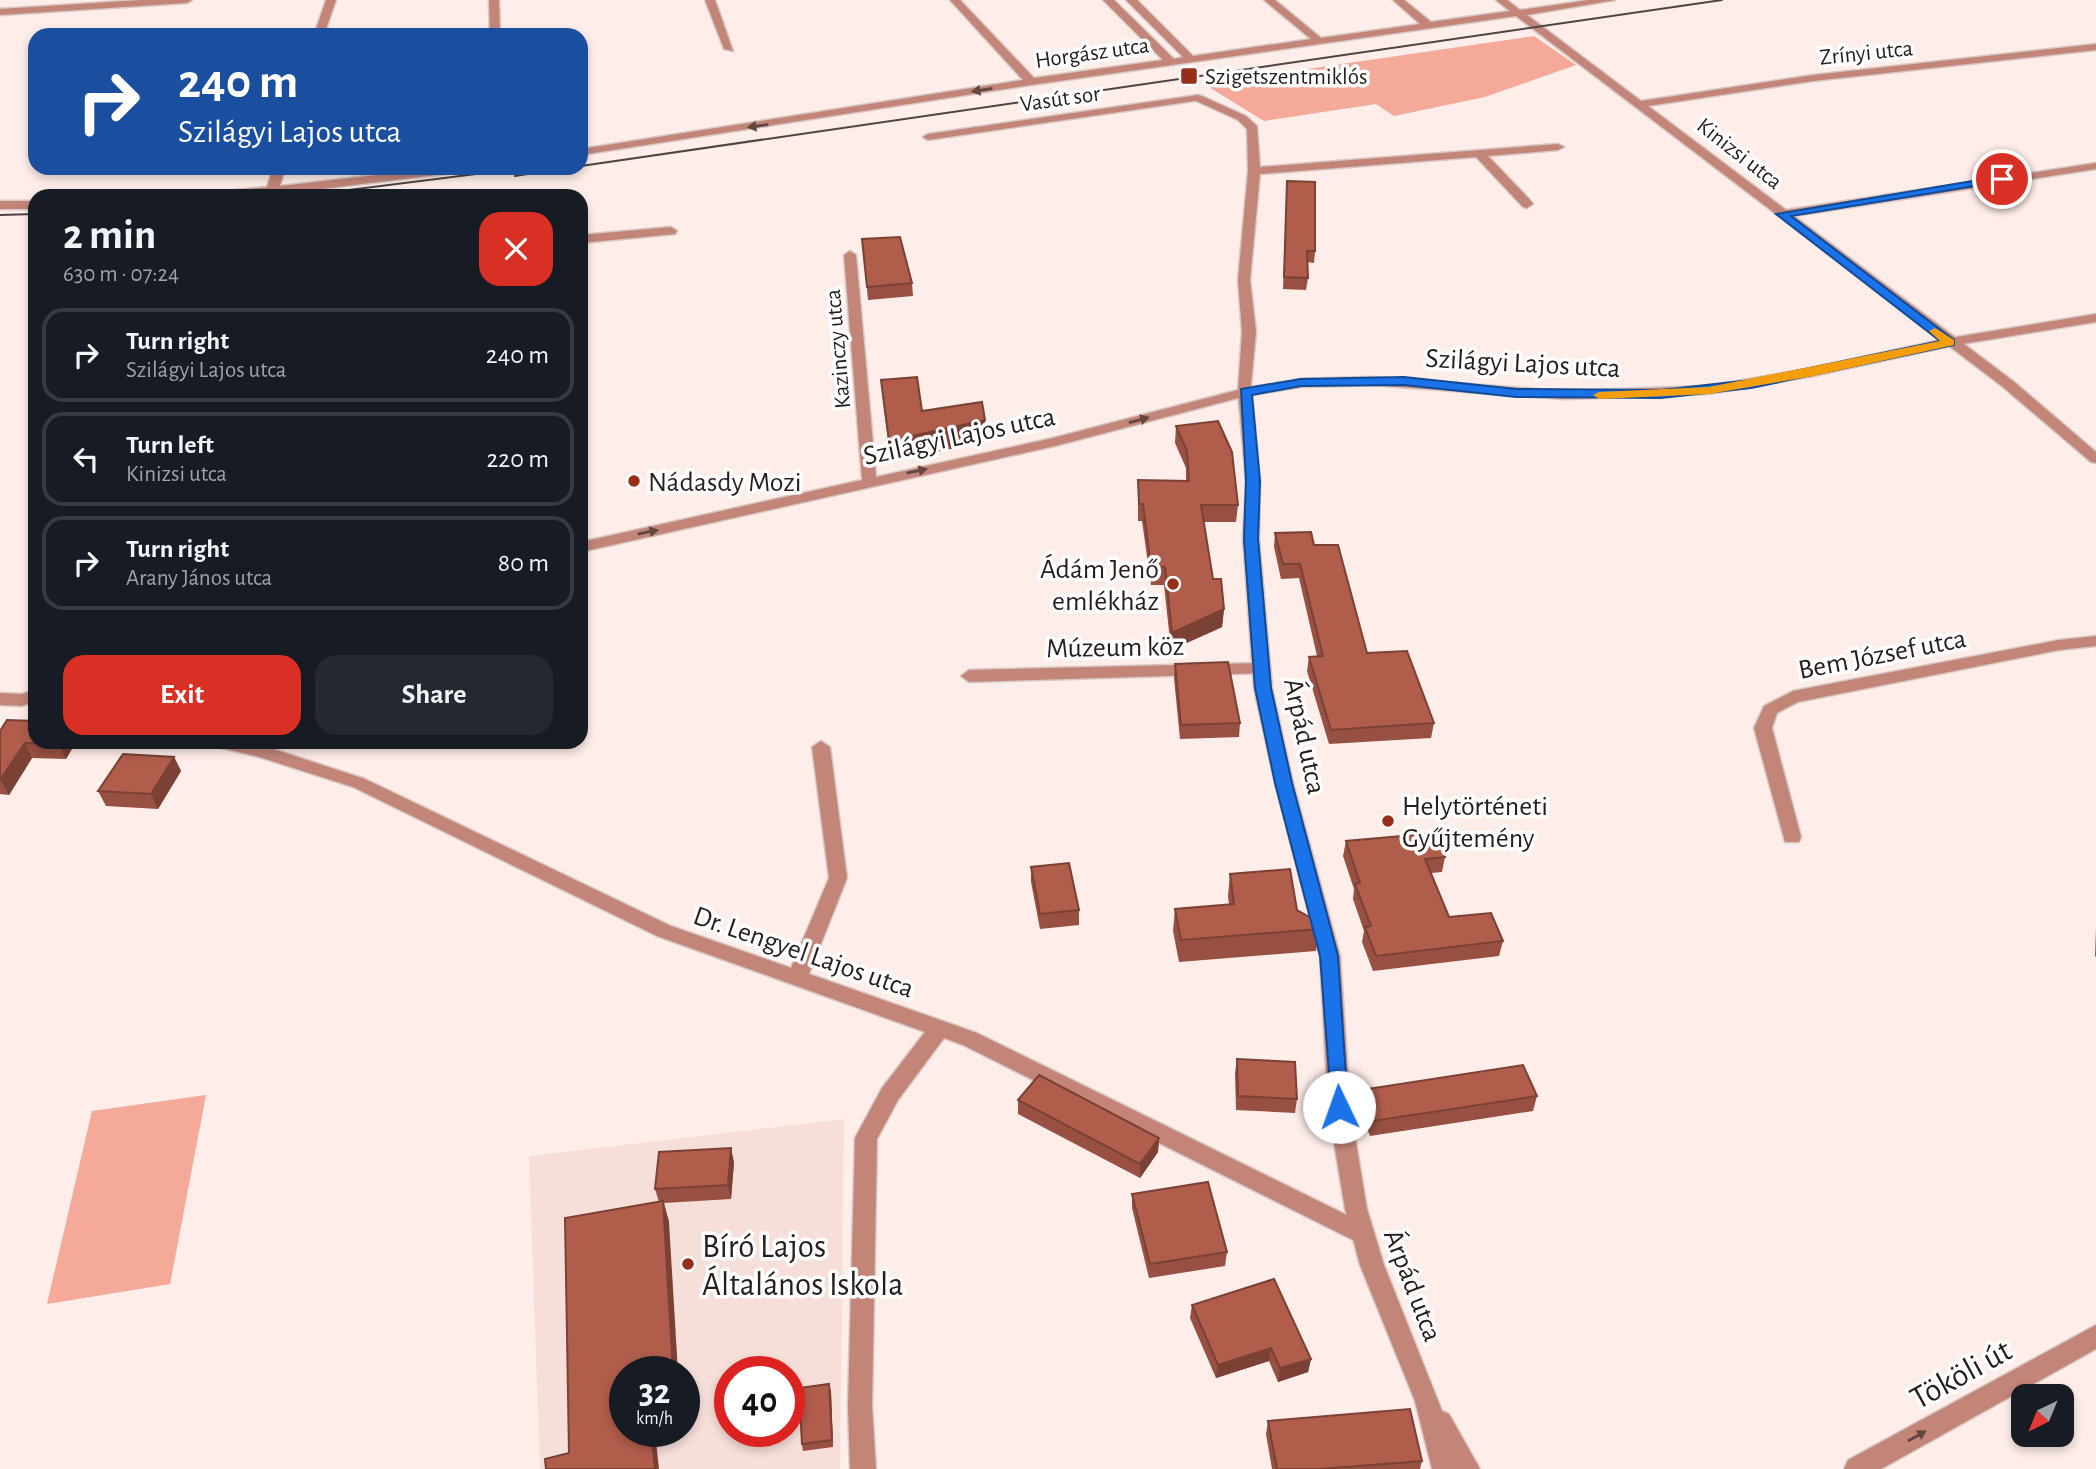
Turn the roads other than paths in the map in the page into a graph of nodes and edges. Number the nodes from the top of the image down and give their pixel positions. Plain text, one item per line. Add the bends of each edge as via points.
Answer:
1 (187, 0) edge
2 (331, 0) edge
3 (494, 0) edge
4 (710, 0) edge
5 (955, 0) edge
6 (1108, 0) edge
7 (1131, 0) edge
8 (1269, 0) edge
9 (1398, 0) edge
10 (1501, 0) edge
11 (1611, 0) edge
12 (1559, 3) edge
13 (57, 5) edge
14 (0, 12) edge
15 (1520, 14) junction
16 (1429, 26) junction
17 (321, 28) edge
18 (495, 28) edge
19 (1319, 41) junction
20 (2096, 47) edge
21 (729, 49) dead end
22 (1190, 59) junction
23 (1171, 62) junction
24 (1031, 82) junction
25 (1198, 98) joint
26 (1640, 104) junction
27 (928, 136) dead end
28 (1559, 147) dead end
29 (588, 151) edge
30 (1479, 153) junction
31 (2096, 166) edge
32 (1254, 171) junction
33 (408, 175) edge
34 (289, 189) edge
35 (1527, 204) dead end
36 (0, 205) edge
37 (28, 205) edge
38 (1782, 214) junction
39 (671, 231) dead end
40 (588, 238) edge
41 (849, 255) dead end
42 (2096, 318) edge
43 (1950, 342) junction
44 (1245, 392) junction
45 (2096, 459) edge
46 (869, 481) junction
47 (588, 545) edge
48 (2096, 641) edge
49 (1261, 669) junction
50 (969, 676) dead end
51 (0, 699) edge
52 (28, 700) edge
53 (821, 747) dead end
54 (253, 749) edge
55 (1792, 837) dead end
56 (797, 978) junction
57 (940, 1028) junction
58 (1363, 1234) junction
59 (2096, 1336) edge
60 (1427, 1401) junction
61 (863, 1469) edge
62 (1445, 1469) edge
63 (1467, 1469) edge
64 (1857, 1469) edge

1 - 13 street
2 - 17 street
3 - 18 street
4 - 21 street
5 - 24 street
6 - 23 street
7 - 22 street
8 - 19 street
9 - 16 street
10 - 15 street, Kinizsi utca
11 - 12 street, Horgász utca
12 - 15 street, Horgász utca
13 - 14 street
15 - 16 street, Horgász utca
15 - 26 street, Kinizsi utca
16 - 19 street, Horgász utca
19 - 22 street, Horgász utca
20 - 26 street, Zrínyi utca via 1812,78
22 - 23 street, Horgász utca
23 - 24 street, Horgász utca
24 -> 29 street, Horgász utca
25 - 27 lane, Vasút sor
25 - 32 street, Árpád utca via 1251,123
26 - 38 street, Kinizsi utca
28 - 30 street
30 - 32 street
30 - 35 street
31 - 38 street
32 - 44 street, Árpád utca via 1244,280 1249,332
33 - 34 street
36 - 37 street
38 - 43 street, Kinizsi utca
39 - 40 street
41 - 46 street, Kazinczy utca
42 - 43 street, Szilágyi Lajos utca
43 - 44 street, Szilágyi Lajos utca via 1751,384 1661,394 1516,393 1404,381 1301,383
43 - 45 street, Kinizsi utca
46 -> 44 street, Szilágyi Lajos utca via 1055,442
44 - 49 street, Árpád utca
47 -> 46 street, Szilágyi Lajos utca
48 - 55 street, Bem József utca via 1779,703 1770,710 1763,728
49 - 50 street, Múzeum köz
49 - 58 street, Árpád utca via 1284,783 1329,956 1339,1107
51 - 52 street
53 - 56 street via 838,878
54 - 56 street, Dr. Lengyel Lajos utca via 359,783 664,931
56 - 57 street, Dr. Lengyel Lajos utca
57 - 58 street, Dr. Lengyel Lajos utca
57 - 61 street via 890,1094 866,1138 860,1406
58 - 60 street, Árpád utca
64 -> 59 street, Tököli út
60 - 62 street, Árpád utca
60 - 63 street, Árpád utca

